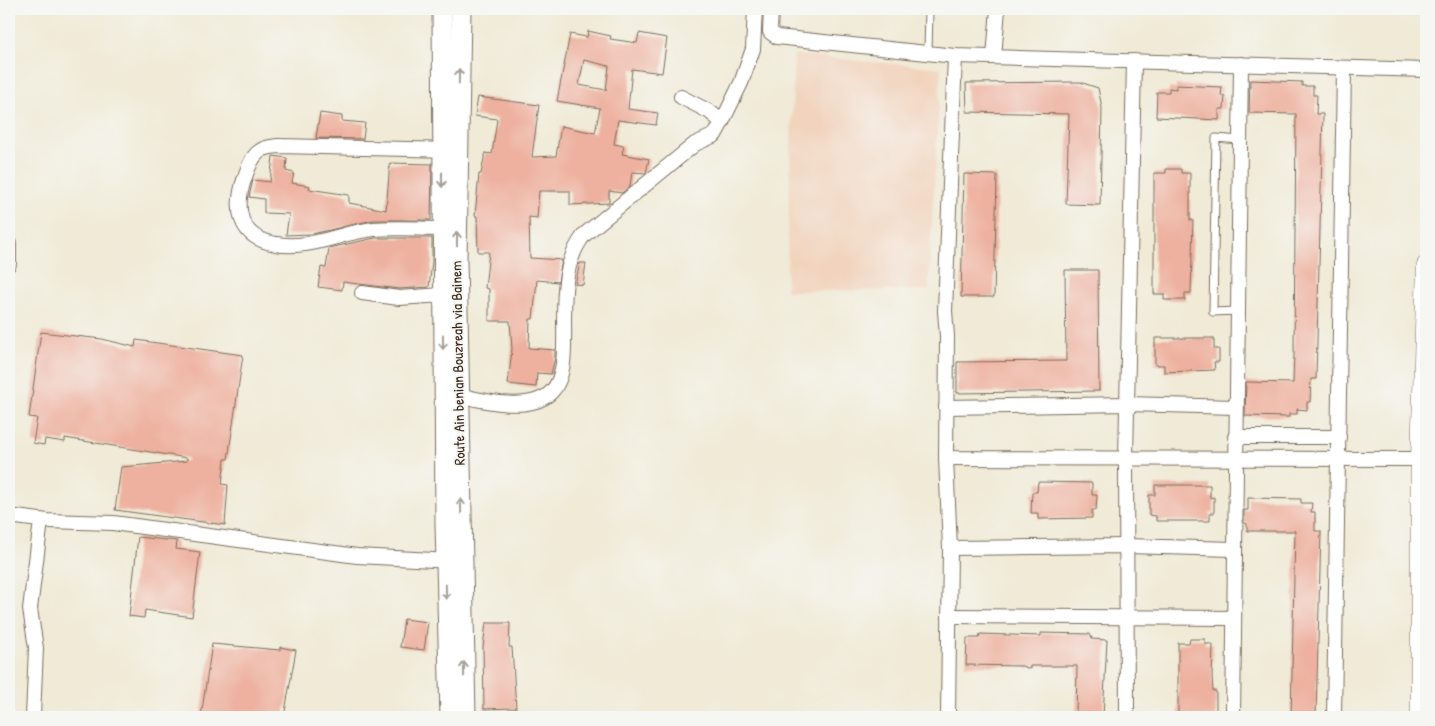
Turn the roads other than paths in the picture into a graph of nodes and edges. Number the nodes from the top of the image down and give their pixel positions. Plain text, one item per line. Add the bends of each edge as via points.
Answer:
1 (442, 9) edge
2 (461, 9) edge
3 (756, 9) edge
4 (770, 9) edge
5 (929, 9) edge
6 (998, 9) edge
7 (770, 32) junction
8 (753, 49) junction
9 (928, 53) junction
10 (955, 56) junction
11 (994, 58) junction
12 (1134, 61) junction
13 (1241, 64) junction
14 (1344, 69) junction
15 (1426, 70) edge
16 (681, 97) dead end
17 (722, 122) junction
18 (1240, 140) junction
19 (450, 150) junction
20 (443, 229) junction
21 (9, 244) edge
22 (9, 264) edge
23 (1426, 265) edge
24 (1426, 292) edge
25 (362, 293) dead end
26 (443, 295) junction
27 (1237, 311) junction
28 (459, 395) junction
29 (1128, 404) junction
30 (946, 407) junction
31 (1235, 407) junction
32 (1235, 437) junction
33 (1340, 437) junction
34 (946, 458) junction
35 (1126, 458) junction
36 (1235, 460) junction
37 (1339, 460) junction
38 (1422, 466) edge
39 (9, 516) edge
40 (41, 521) junction
41 (1126, 546) junction
42 (950, 548) junction
43 (1234, 549) junction
44 (453, 561) junction
45 (949, 616) junction
46 (1127, 618) junction
47 (1234, 618) junction
48 (33, 717) edge
49 (450, 717) edge
50 (466, 717) edge
51 (948, 717) edge
52 (1127, 717) edge
53 (1233, 717) edge
54 (1334, 717) edge
55 (1420, 717) edge

1 - 19 main road, Route Ain benian Bouzreah via Bainem
19 -> 2 main road, Route Ain benian Bouzreah via Bainem
3 - 8 street
4 - 7 street
5 - 9 lane
6 - 11 street
7 - 8 street
7 - 9 street via 777,37
8 - 17 street
9 - 10 street
10 - 11 street
10 - 30 street via 945,311
11 - 12 street
12 - 13 street
12 - 29 street
13 - 14 street
13 - 18 street
14 - 15 street
14 - 33 street
16 - 17 street
17 - 28 street via 715,135 695,144 577,244 566,284 562,370 555,390 544,398 512,404
18 - 27 street
18 - 27 lane via 1216,138 1213,312
19 -> 20 main road, Route Ain benian Bouzreah via Bainem
19 - 20 street via 265,148 256,154 247,170 238,204 247,230 276,244 321,242 375,229
28 -> 19 main road, Route Ain benian Bouzreah via Bainem
20 - 26 main road, Route Ain benian Bouzreah via Bainem
21 - 22 street
23 - 24 street
24 - 38 street
25 - 26 street via 399,298
26 -> 44 main road, Route Ain benian Bouzreah via Bainem
27 - 31 street
44 -> 28 main road, Route Ain benian Bouzreah via Bainem
29 - 30 street
29 - 31 street
29 - 35 street
30 - 34 street
31 - 32 street
32 - 33 street
32 - 36 street
33 - 37 street
34 - 35 street
34 - 42 street
35 - 36 street
35 - 41 street
36 - 37 street
36 - 43 street
37 - 38 street
37 - 54 street
38 - 55 street
39 - 40 street
40 - 44 street via 113,523 357,556
40 - 48 street via 30,615 36,648
41 - 42 street
41 - 43 street
41 - 46 street
42 - 45 street
43 - 47 street
44 -> 49 main road, Route Ain benian Bouzreah via Bainem
50 -> 44 main road, Route Ain benian Bouzreah via Bainem
45 - 46 street
45 - 51 street
46 - 47 street
46 - 52 street
47 - 53 street

